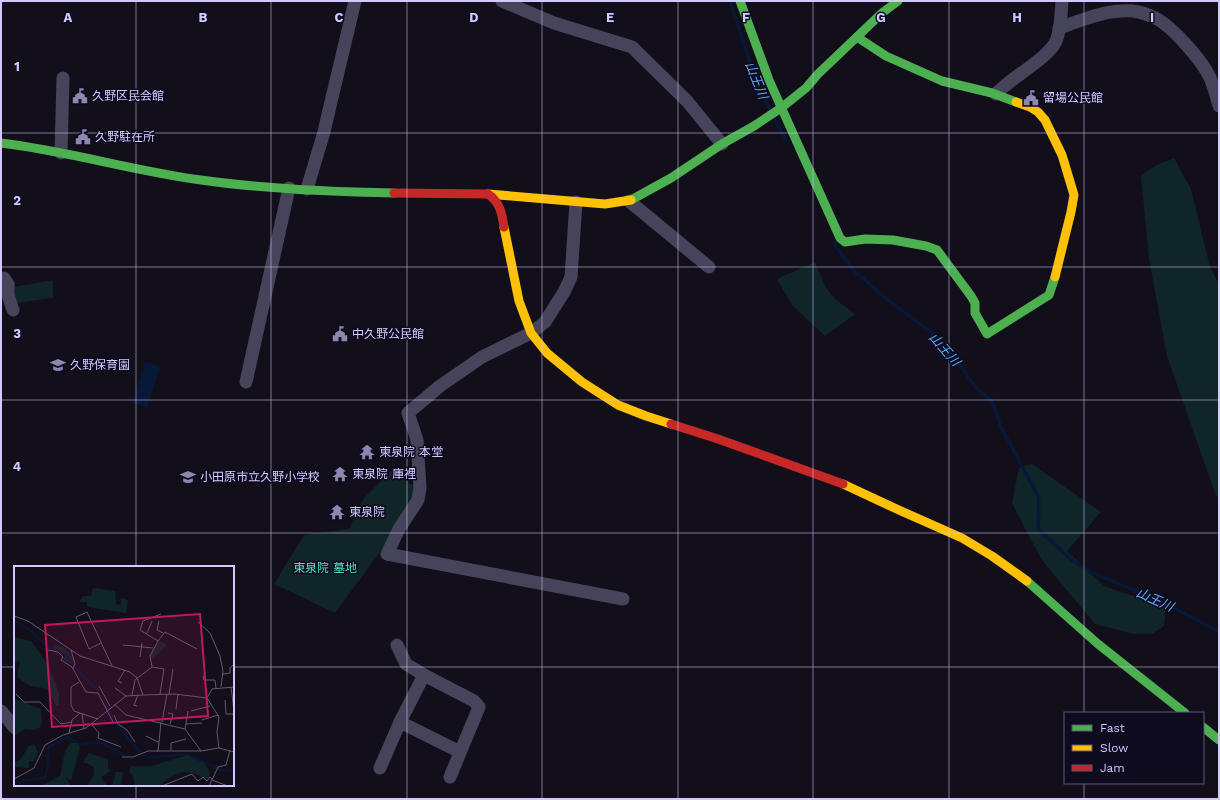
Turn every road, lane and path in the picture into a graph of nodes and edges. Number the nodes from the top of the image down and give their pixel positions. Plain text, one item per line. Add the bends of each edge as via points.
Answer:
1 (355, 1) edge
2 (502, 1) edge
3 (740, 1) edge
4 (898, 1) edge
5 (1062, 1) edge
6 (1059, 28) junction
7 (856, 37) junction
8 (64, 78) dead end
9 (996, 94) junction
10 (1219, 106) edge
11 (781, 108) junction
12 (1, 143) edge
13 (722, 144) junction
14 (61, 153) junction
15 (289, 188) junction
16 (307, 189) junction
17 (488, 194) junction
18 (629, 201) junction
19 (576, 202) junction
20 (709, 267) dead end
21 (1, 278) edge
22 (14, 310) dead end
23 (531, 333) junction
24 (246, 382) dead end
25 (623, 599) dead end
26 (397, 645) dead end
27 (424, 675) junction
28 (1, 711) edge
29 (1184, 712) edge
30 (400, 722) junction
31 (14, 727) edge
32 (1204, 728) edge
33 (1219, 740) edge
34 (460, 752) junction
35 (380, 768) dead end
36 (450, 777) dead end

1 - 16 street via 324,132
2 - 13 street via 554,23 632,47 687,101
3 - 11 street
4 - 7 street via 882,12
5 - 6 street
6 - 9 street via 1052,48
6 - 10 street via 1121,10 1152,16 1182,39 1210,79
7 - 9 street via 886,56 942,81
7 - 11 street via 806,88
8 - 14 street
9 - 11 street via 1030,107 1045,120 1062,155 1074,196 1049,295 987,334 975,313 975,303 971,296 937,250 893,240 865,239 845,242 840,238
11 - 13 street
12 - 14 street
13 - 18 street via 671,178
14 - 15 street via 204,181
15 - 16 street
15 - 24 street
16 - 17 street
17 - 19 street
17 - 23 street via 496,199 501,211 519,301
18 - 19 street via 605,204
18 - 20 street
19 - 23 street via 571,277 545,322
21 - 22 street via 8,284 8,295
23 - 25 street via 482,357 440,386 408,413 417,440 420,488 418,500 399,529 387,554
23 - 29 street via 547,353 582,382 618,405 850,486 962,538 1032,584 1098,644
26 - 27 street via 406,664
27 - 30 street
27 - 34 street via 474,701 479,707
28 - 31 street
30 - 34 street
30 - 35 street
32 - 33 street
34 - 36 street

